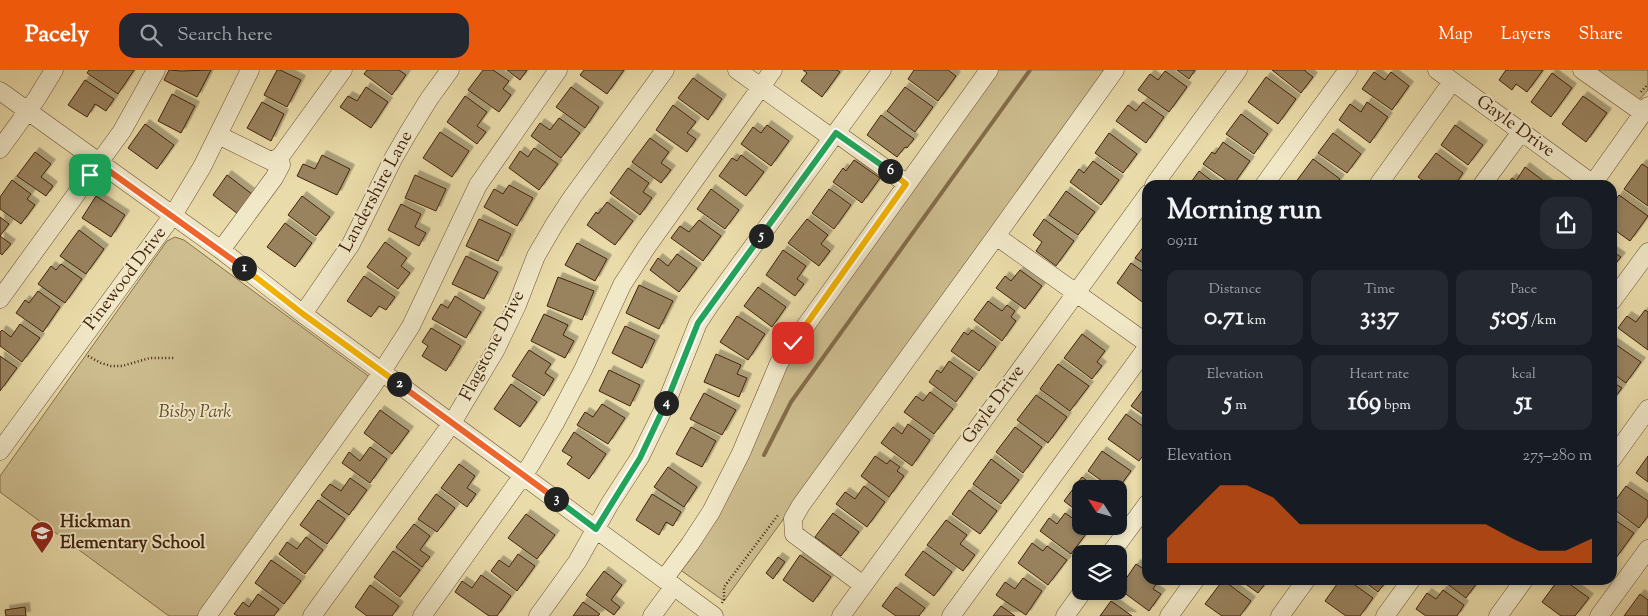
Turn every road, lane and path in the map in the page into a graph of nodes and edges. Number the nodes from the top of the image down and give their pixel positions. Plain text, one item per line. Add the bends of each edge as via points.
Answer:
1 (54, 70) edge
2 (156, 70) edge
3 (250, 70) edge
4 (343, 70) edge
5 (450, 70) edge
6 (558, 70) edge
7 (665, 70) edge
8 (737, 70) edge
9 (773, 70) edge
10 (882, 70) edge
11 (988, 70) edge
12 (1114, 70) edge
13 (1238, 70) edge
14 (1348, 70) edge
15 (1437, 70) edge
16 (1582, 70) edge
17 (1452, 82) junction
18 (760, 87) junction
19 (0, 91) edge
20 (1646, 109) edge
21 (27, 111) junction
22 (1521, 132) junction
23 (218, 135) junction
24 (834, 135) junction
25 (0, 150) edge
26 (280, 157) junction
27 (98, 163) junction
28 (1158, 180) edge
29 (1268, 180) edge
30 (1382, 180) edge
31 (1486, 180) edge
32 (1585, 180) edge
33 (1596, 180) edge
34 (906, 184) junction
35 (1142, 202) edge
36 (173, 216) junction
37 (996, 236) junction
38 (221, 250) junction
39 (1648, 252) edge
40 (1076, 292) junction
41 (1617, 295) edge
42 (0, 299) edge
43 (303, 314) junction
44 (1142, 341) edge
45 (1142, 353) edge
46 (88, 356) dead end
47 (175, 358) dead end
48 (382, 371) junction
49 (1648, 409) edge
50 (452, 423) junction
51 (0, 451) edge
52 (1617, 452) edge
53 (524, 475) junction
54 (1142, 511) edge
55 (596, 529) junction
56 (1117, 545) edge
57 (1648, 549) edge
58 (669, 582) junction
59 (863, 585) junction
60 (1191, 585) edge
61 (1302, 585) edge
62 (1407, 585) edge
63 (1520, 585) edge
64 (1076, 600) edge
65 (207, 616) edge
66 (312, 616) edge
67 (422, 616) edge
68 (538, 616) edge
69 (652, 616) edge
70 (714, 616) edge
71 (841, 616) edge
72 (951, 616) edge
73 (1064, 616) edge
74 (1169, 616) edge
75 (1280, 616) edge
76 (1385, 616) edge
77 (1498, 616) edge
78 (1599, 616) edge

1 - 21 street
2 - 27 street via 122,131
3 - 23 street, Pinewood Drive
4 - 26 street
5 - 43 street, Landershire Lane via 393,159 351,244
6 - 48 street via 478,185 410,326
7 - 50 street, Flagstone Drive via 554,225 536,256 495,351
8 - 18 street
9 - 18 street
10 - 24 street
11 - 34 street
12 - 37 street
13 - 28 street
14 - 29 street
15 - 17 street, Gayle Drive
16 - 20 street
17 - 22 street, Gayle Drive
17 - 30 street
18 - 24 street
18 - 53 street via 622,285 568,401
19 - 21 street
20 - 33 street
21 - 25 street
21 - 27 street
22 - 31 street
22 - 32 street, Gayle Drive
23 - 26 street via 270,161
23 - 36 street, Pinewood Drive
24 - 34 street
24 - 55 street via 698,323 647,443
26 - 38 street via 281,165 274,178
27 - 36 street
27 - 42 street
34 - 58 street via 779,363 741,453 711,512
35 - 40 street, Gayle Drive
36 - 38 street
36 - 51 street, Pinewood Drive
37 - 40 street
37 - 59 street via 793,519 794,534
38 - 43 street
39 - 41 street
40 - 44 street
40 - 59 street, Gayle Drive
43 - 48 street
45 - 72 street
46 - 47 path via 110,366 150,358
48 - 50 street
48 - 65 street
49 - 52 street
50 - 53 street
50 - 66 street, Flagstone Drive
53 - 55 street
53 - 67 street
54 - 56 street
55 - 58 street
55 - 68 street
57 - 78 street
58 - 69 street
58 - 70 street
59 - 71 street, Gayle Drive
60 - 74 street
61 - 75 street
62 - 76 street
63 - 77 street
64 - 73 street

